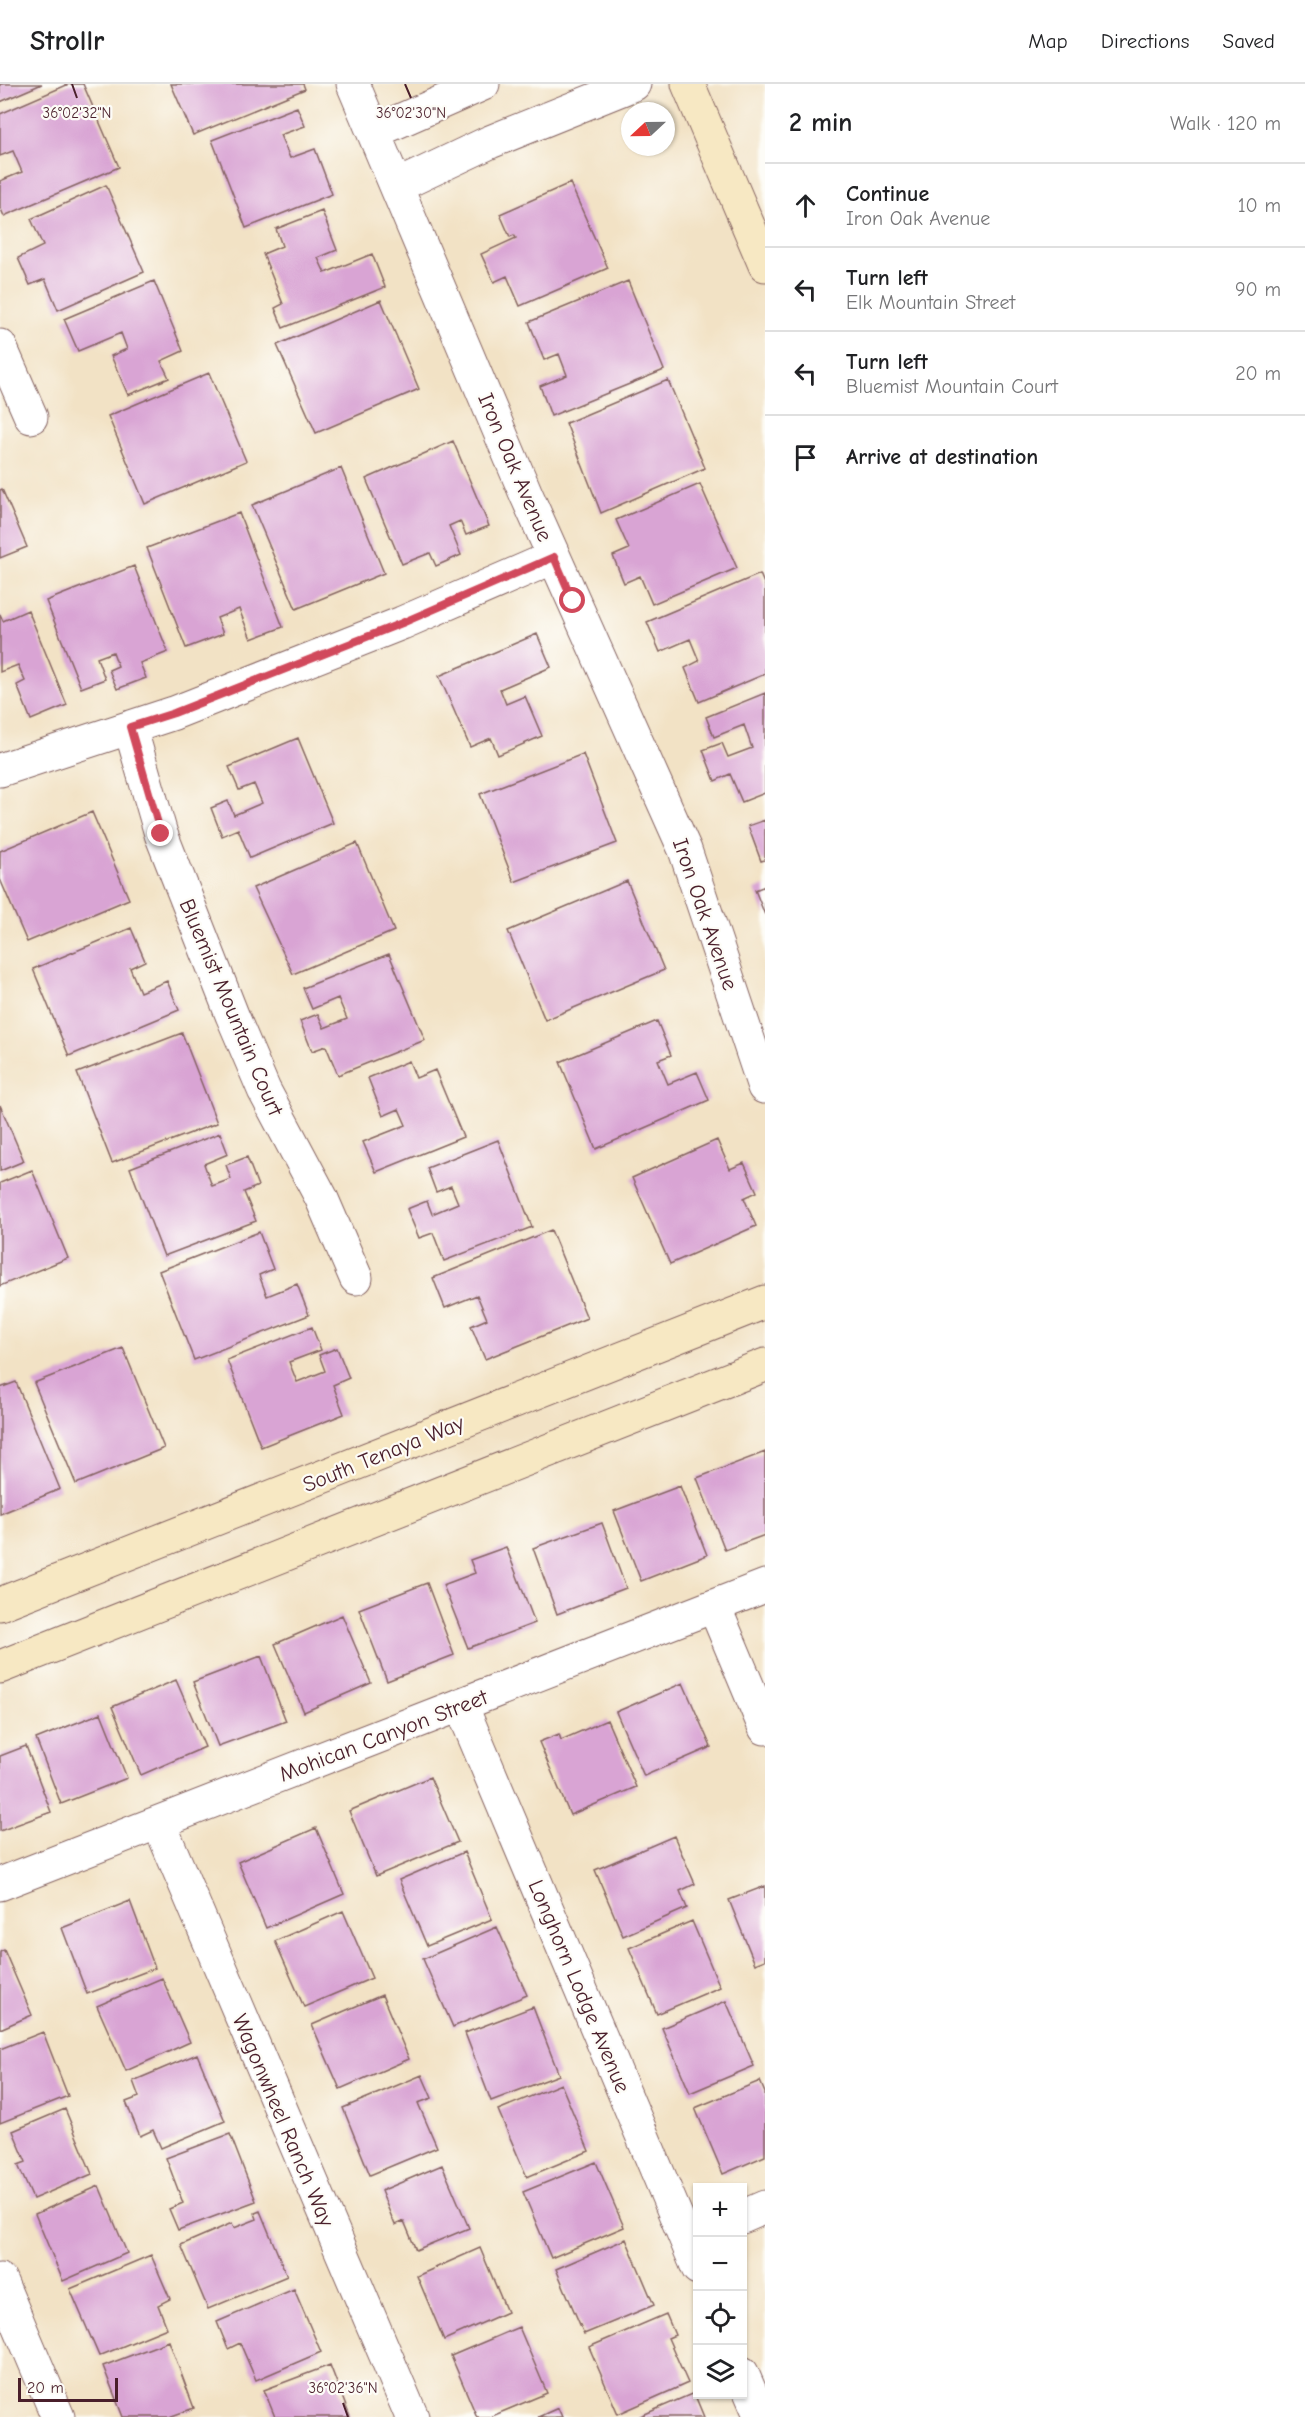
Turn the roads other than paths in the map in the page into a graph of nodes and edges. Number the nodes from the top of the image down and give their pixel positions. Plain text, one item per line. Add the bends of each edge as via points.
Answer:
1 (353, 84) edge
2 (483, 84) edge
3 (634, 84) edge
4 (688, 84) edge
5 (374, 132) junction
6 (397, 186) junction
7 (765, 266) edge
8 (0, 346) edge
9 (31, 417) dead end
10 (554, 557) junction
11 (130, 727) junction
12 (0, 770) edge
13 (764, 1087) edge
14 (356, 1278) dead end
15 (765, 1302) edge
16 (765, 1365) edge
17 (765, 1586) edge
18 (0, 1604) edge
19 (714, 1606) junction
20 (0, 1667) edge
21 (461, 1705) junction
22 (765, 1728) edge
23 (159, 1823) junction
24 (0, 1884) edge
25 (765, 2207) edge
26 (747, 2215) edge
27 (693, 2246) edge
28 (0, 2280) edge
29 (747, 2385) edge
30 (58, 2417) edge
31 (412, 2417) edge
32 (761, 2417) edge

1 - 5 street, Iron Oak Avenue
2 - 5 street
3 - 6 street via 490,142
4 - 7 street
5 - 6 street, Iron Oak Avenue
6 - 10 street, Iron Oak Avenue
8 - 9 street
10 - 11 street via 402,623
10 - 13 street, Iron Oak Avenue via 685,850
11 - 12 street
11 - 14 street, Bluemist Mountain Court via 161,834 232,1015 264,1090 321,1197
15 - 18 street, South Tenaya Way
16 - 20 street
17 - 19 street, Mohican Canyon Street
19 - 21 street, Mohican Canyon Street
19 - 22 street
21 - 23 street, Mohican Canyon Street
21 - 27 street, Longhorn Lodge Avenue
23 - 24 street, Mohican Canyon Street
23 - 31 street, Wagonwheel Ranch Way
25 - 26 street
28 - 30 street
29 - 32 street

